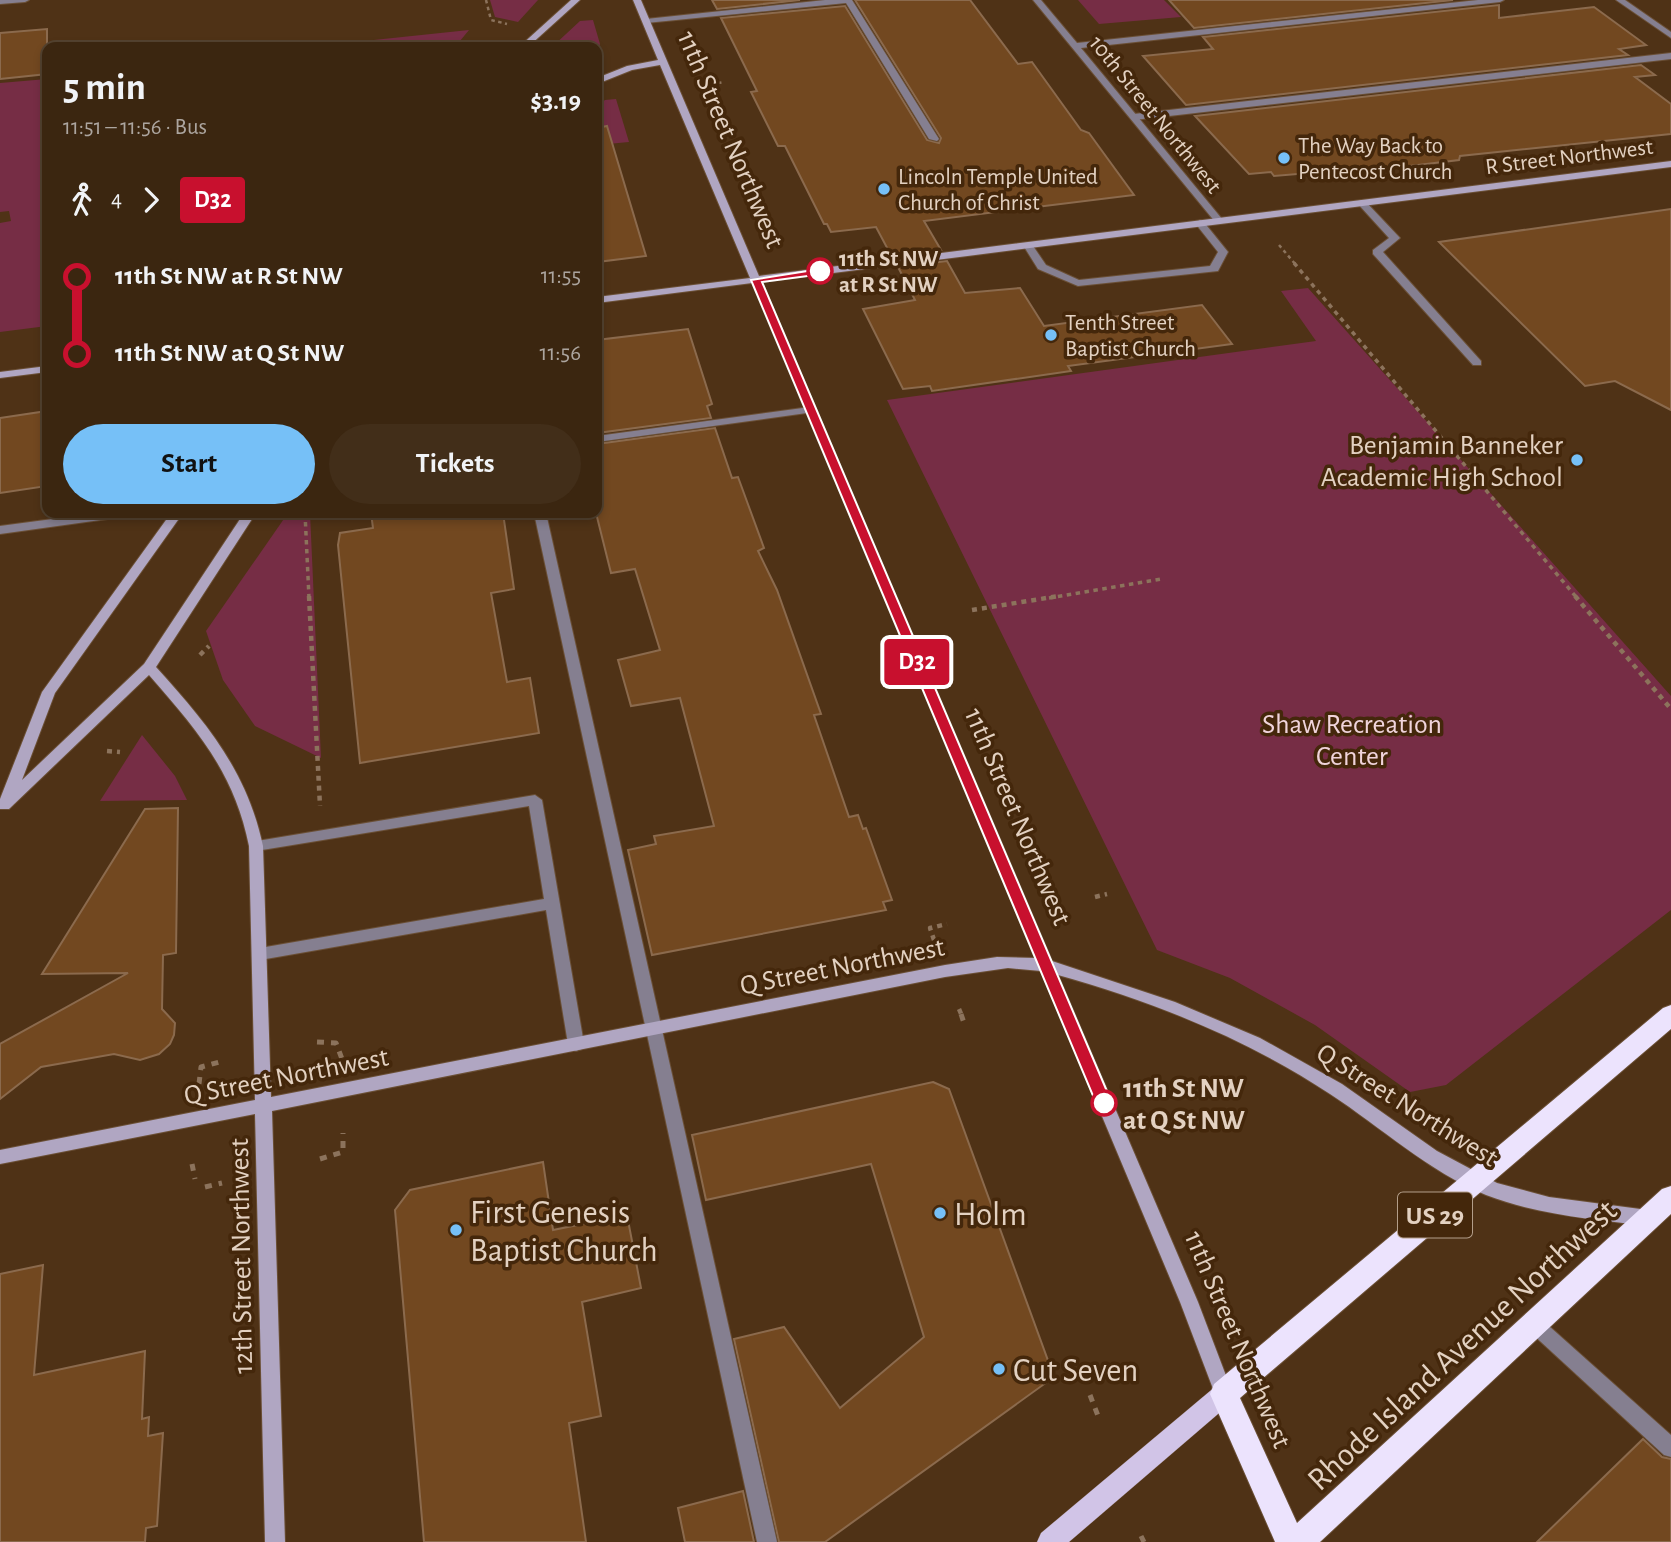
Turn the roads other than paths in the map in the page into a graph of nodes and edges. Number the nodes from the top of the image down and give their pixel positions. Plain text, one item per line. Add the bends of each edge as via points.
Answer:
1 (24, 0) edge
2 (576, 0) edge
3 (637, 0) edge
4 (848, 0) edge
5 (1037, 0) edge
6 (1500, 0) edge
7 (1620, 0) edge
8 (0, 2) edge
9 (646, 21) junction
10 (1671, 36) edge
11 (529, 42) edge
12 (1075, 46) junction
13 (1671, 56) edge
14 (664, 62) junction
15 (602, 79) edge
16 (1134, 117) junction
17 (934, 139) dead end
18 (1671, 164) edge
19 (1362, 203) junction
20 (1219, 221) junction
21 (1200, 223) junction
22 (1028, 245) junction
23 (756, 280) junction
24 (602, 299) edge
25 (1476, 363) dead end
26 (42, 370) edge
27 (0, 375) edge
28 (810, 410) junction
29 (602, 438) edge
30 (86, 518) edge
31 (173, 518) edge
32 (247, 518) edge
33 (541, 518) edge
34 (0, 530) edge
35 (149, 667) junction
36 (2, 808) edge
37 (256, 846) junction
38 (552, 903) junction
39 (260, 954) junction
40 (1046, 965) junction
41 (1671, 1015) edge
42 (654, 1028) junction
43 (576, 1044) junction
44 (264, 1106) junction
45 (0, 1157) edge
46 (1475, 1181) junction
47 (1671, 1197) edge
48 (1648, 1218) junction
49 (1534, 1324) junction
50 (1224, 1394) junction
51 (1671, 1448) edge
52 (275, 1542) edge
53 (767, 1542) edge
54 (1050, 1542) edge
55 (1290, 1542) edge
56 (1298, 1542) edge

1 - 8 street
2 - 11 main road
3 - 9 main road, 11th Street Northwest
4 - 9 street
4 - 17 street
5 - 12 street, 10th Street Northwest
6 - 12 street
7 - 10 street
9 - 14 main road, 11th Street Northwest
12 - 16 street, 10th Street Northwest
13 - 16 street
14 - 15 main road
14 - 23 main road, 11th Street Northwest
16 - 20 street, 10th Street Northwest
18 - 19 main road, R Street Northwest
19 - 20 main road, R Street Northwest
19 - 25 street via 1395,238 1377,252
20 - 21 main road, R Street Northwest
21 - 22 main road, R Street Northwest
21 - 22 street via 1223,252 1214,269 1077,284 1042,267
22 - 23 main road, R Street Northwest
23 - 24 main road, R Street Northwest
23 - 28 main road, 11th Street Northwest
26 - 27 main road
28 - 29 street
28 - 40 main road, 11th Street Northwest
30 - 34 street
31 - 36 main road via 49,692
32 - 35 main road
33 - 42 street
35 - 36 main road
35 - 37 main road, 12th Street Northwest via 222,757 245,800
37 - 38 street via 535,800
37 - 39 main road, 12th Street Northwest
38 - 39 street
38 - 43 street
39 - 44 main road, 12th Street Northwest
40 - 42 main road, Q Street Northwest via 988,964
40 - 46 main road, Q Street Northwest via 1194,1014 1265,1047
40 - 50 main road, 11th Street Northwest
41 - 46 highway, US 29
42 - 43 main road, Q Street Northwest
42 - 53 street
43 - 44 main road, Q Street Northwest
44 - 45 main road, Q Street Northwest
44 - 52 main road, 12th Street Northwest
46 - 48 main road, Q Street Northwest via 1534,1201
46 - 50 highway, US 29
47 - 48 highway, Rhode Island Avenue Northwest
48 - 49 highway, Rhode Island Avenue Northwest
49 - 51 street
49 - 56 highway, Rhode Island Avenue Northwest
50 - 54 main road
50 - 55 highway, 11th Street Northwest

